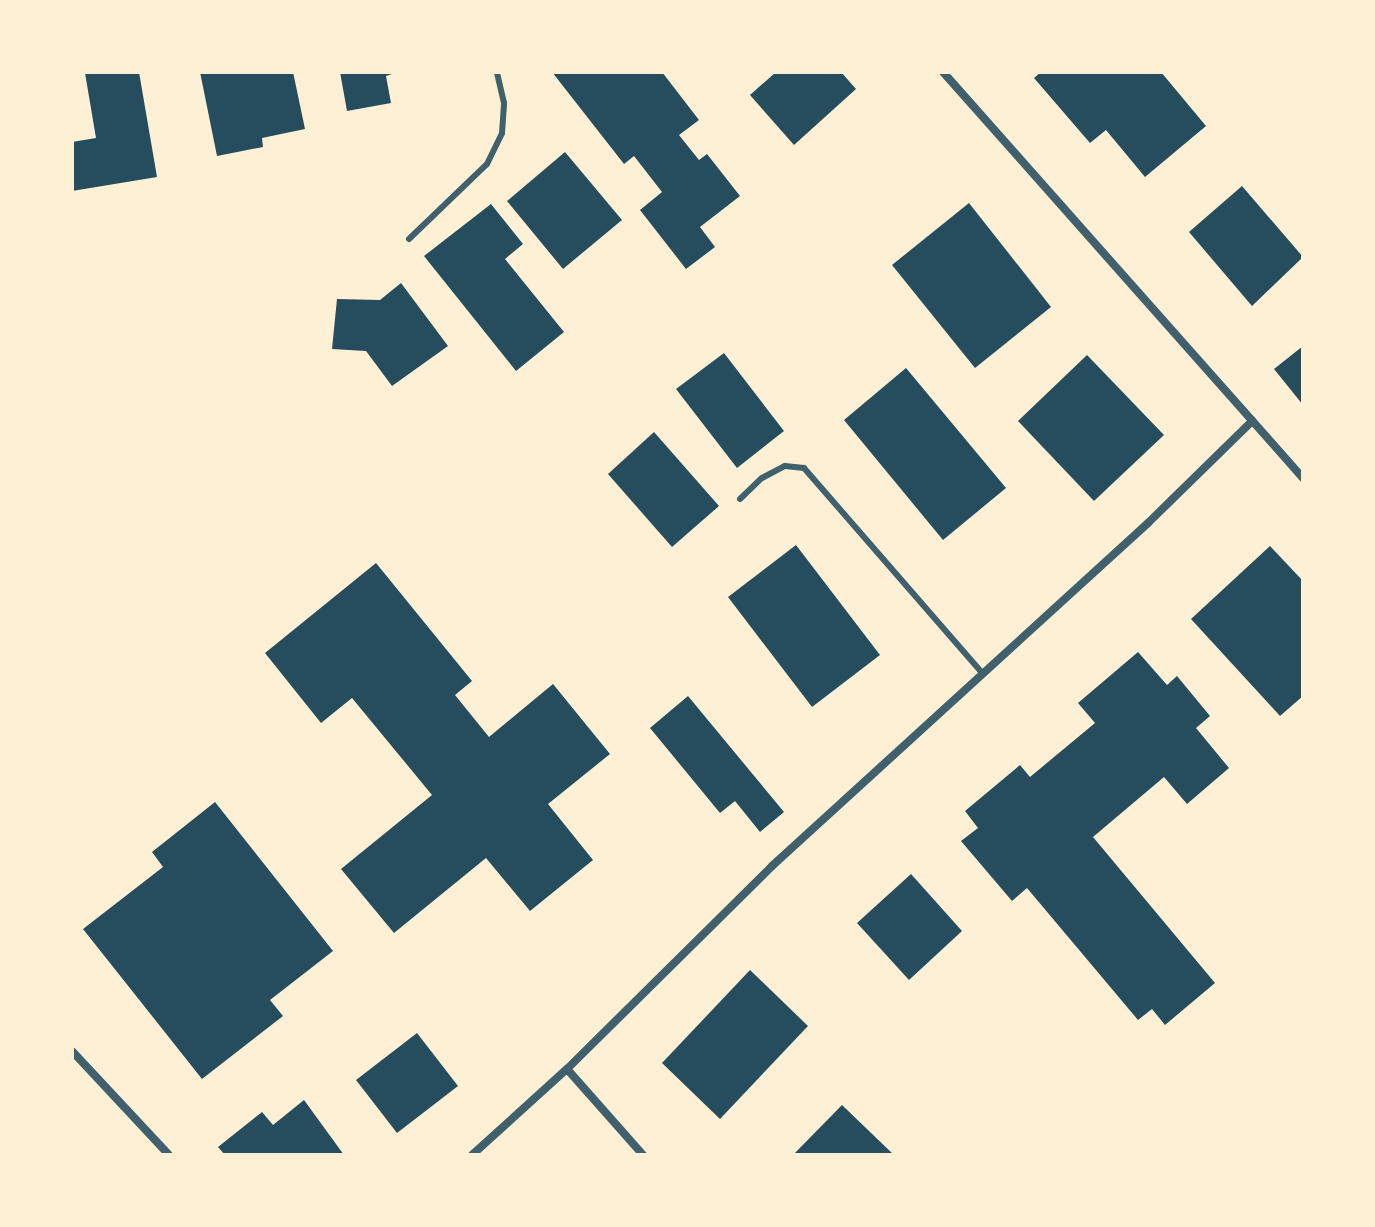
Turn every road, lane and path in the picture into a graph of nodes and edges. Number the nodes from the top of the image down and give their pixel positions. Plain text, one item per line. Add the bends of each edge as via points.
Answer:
1 (497, 72) edge
2 (943, 72) edge
3 (409, 239) dead end
4 (1252, 421) junction
5 (1303, 478) edge
6 (740, 499) dead end
7 (982, 673) junction
8 (72, 1051) edge
9 (567, 1069) junction
10 (169, 1155) edge
11 (472, 1155) edge
12 (643, 1155) edge

1 - 3 lane via 504,103 502,133 487,164
2 - 4 street
4 - 5 street
4 - 7 street
6 - 7 lane via 785,466 804,468
7 - 9 street via 772,866
8 - 10 street
9 - 11 street
9 - 12 street

